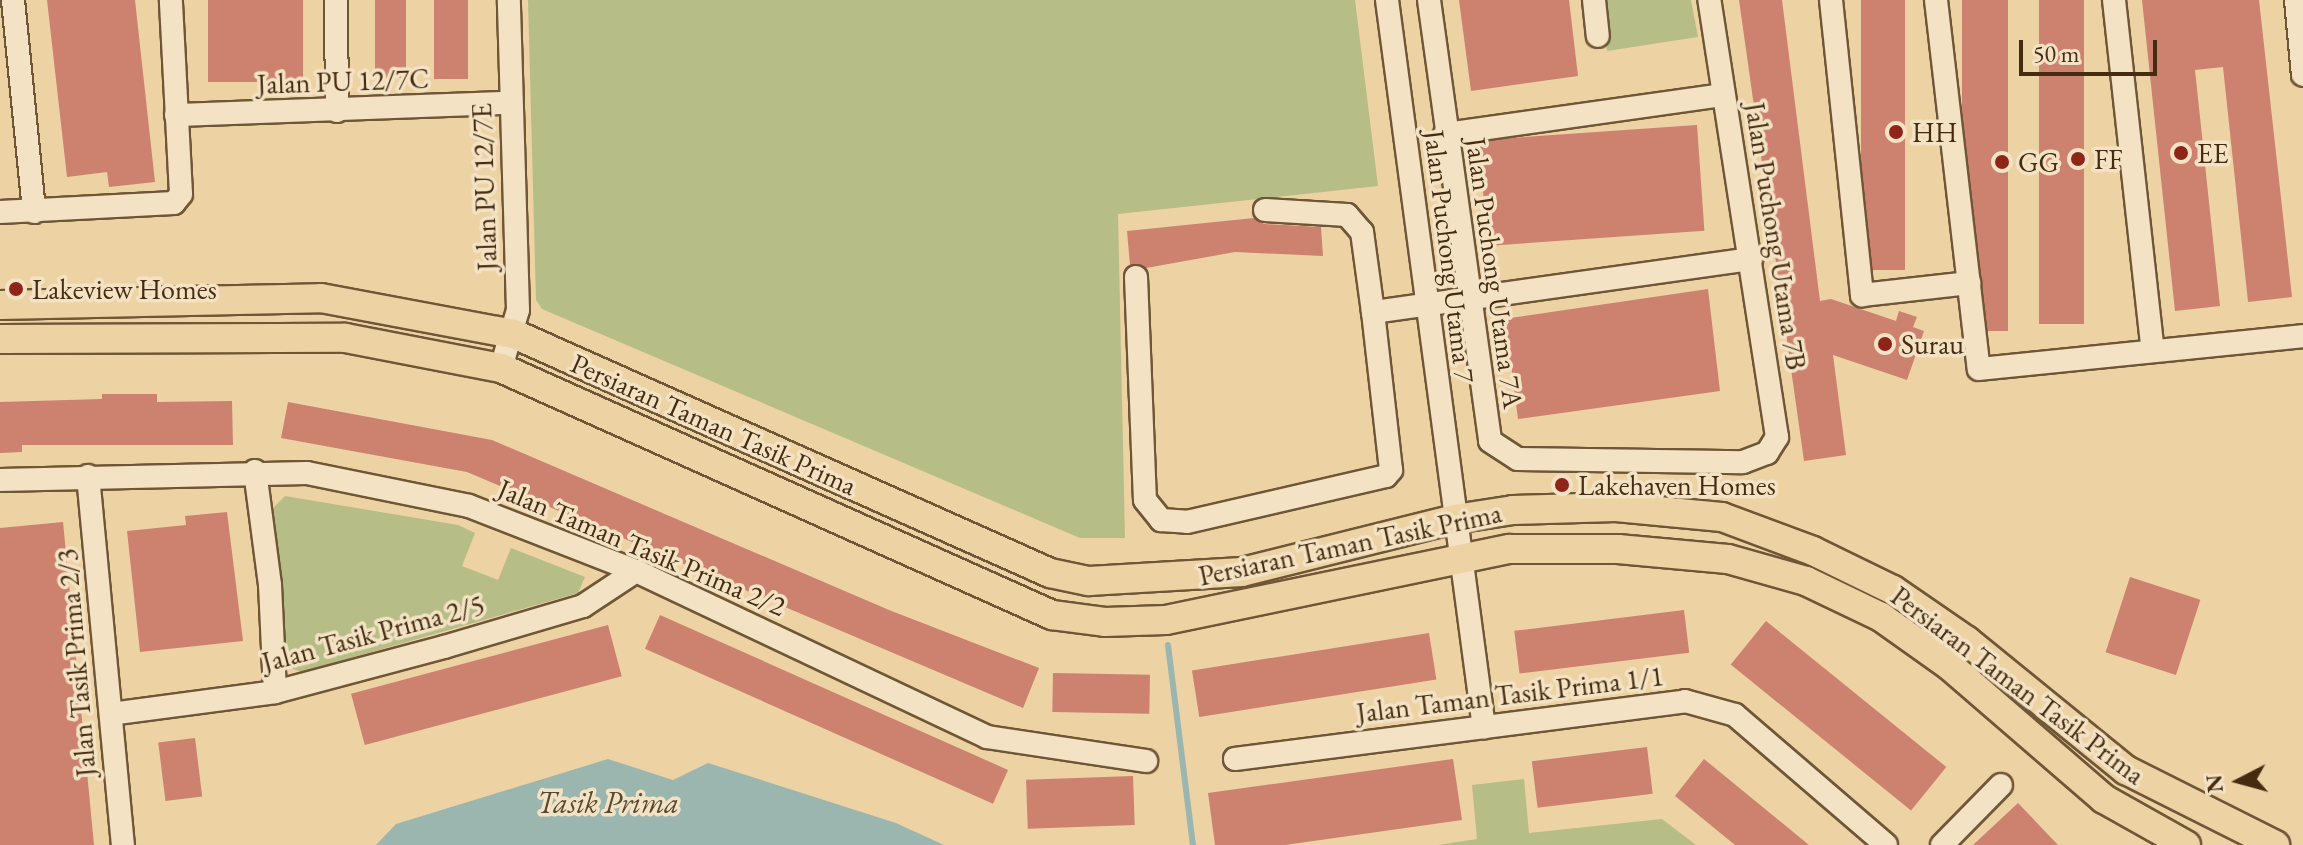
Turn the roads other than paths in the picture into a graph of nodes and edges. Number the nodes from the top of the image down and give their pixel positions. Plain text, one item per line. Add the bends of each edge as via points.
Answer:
1 (13, 0) edge
2 (171, 0) edge
3 (336, 0) edge
4 (509, 0) edge
5 (1387, 0) edge
6 (1429, 0) edge
7 (1594, 0) edge
8 (1709, 0) edge
9 (1831, 0) edge
10 (1936, 0) edge
11 (2114, 0) edge
12 (2296, 0) edge
13 (1598, 36) dead end
14 (2303, 75) edge
15 (1723, 95) junction
16 (511, 103) junction
17 (337, 111) junction
18 (176, 115) junction
19 (1445, 134) junction
20 (1265, 210) dead end
21 (0, 212) edge
22 (34, 212) junction
23 (1751, 259) junction
24 (1136, 277) dead end
25 (1969, 283) junction
26 (1469, 298) junction
27 (1425, 304) junction
28 (0, 305) edge
29 (1373, 312) junction
30 (514, 334) junction
31 (2303, 336) edge
32 (0, 339) edge
33 (2153, 351) junction
34 (501, 368) junction
35 (1743, 462) joint
36 (255, 471) junction
37 (88, 476) junction
38 (0, 480) edge
39 (1455, 519) junction
40 (1460, 558) junction
41 (636, 571) junction
42 (275, 692) junction
43 (111, 714) junction
44 (1484, 728) junction
45 (1235, 759) dead end
46 (1146, 761) dead end
47 (2001, 785) dead end
48 (123, 845) edge
49 (1886, 845) edge
50 (1942, 845) edge
51 (2186, 845) edge
52 (2275, 845) edge

1 - 22 street
2 - 18 street
3 - 17 street
4 - 16 street, Jalan PU 12/7E
5 - 27 street, Jalan Puchong Utama 7
6 - 19 street, Jalan Puchong Utama 7A
7 - 13 street
8 - 15 street, Jalan Puchong Utama 7B
9 - 25 street via 1862,295
10 - 25 street
11 - 33 street
12 - 14 street
15 - 19 street
15 - 23 street, Jalan Puchong Utama 7B
16 - 17 street, Jalan PU 12/7C
16 - 30 street, Jalan PU 12/7E via 518,310
17 - 18 street, Jalan PU 12/7C
18 - 22 street via 181,194 174,203
19 - 26 street, Jalan Puchong Utama 7A
20 - 29 street via 1347,215 1362,232
21 - 22 street
23 - 26 street
23 - 35 street, Jalan Puchong Utama 7B via 1777,437 1767,453
24 - 29 street via 1145,500 1161,520 1171,522 1386,476 1392,450
25 - 33 street via 1979,369
26 - 27 street
26 - 35 street, Jalan Puchong Utama 7A via 1490,441 1518,459
27 - 29 street
27 - 39 street, Jalan Puchong Utama 7
28 - 30 main road, Persiaran Taman Tasik Prima via 321,298
30 - 34 street, Jalan PU 12/7E
30 - 39 main road, Persiaran Taman Tasik Prima via 1050,573 1089,581 1242,572
31 - 33 street
32 - 34 main road, Persiaran Taman Tasik Prima via 345,338
34 - 40 main road, Persiaran Taman Tasik Prima via 1052,615 1105,622 1166,620
36 - 37 street, Jalan Taman Tasik Prima 2/2
36 - 41 street, Jalan Taman Tasik Prima 2/2 via 374,483 469,506
36 - 42 street via 270,585
37 - 38 street, Jalan Taman Tasik Prima 2/2
37 - 43 street, Jalan Tasik Prima 2/3
39 - 40 street, Jalan Puchong Utama 7
39 - 52 main road, Persiaran Taman Tasik Prima via 1513,510 1616,507 1707,515 1813,551 1893,590 1967,641 2126,770
40 - 44 street, Jalan Puchong Utama 7
40 - 51 main road, Persiaran Taman Tasik Prima via 1510,549 1618,549 1728,559 1806,581 1881,617 1950,666 2104,799
41 - 42 street, Jalan Tasik Prima 2/5 via 583,606
41 - 46 street, Jalan Taman Tasik Prima 2/2 via 987,737
42 - 43 street, Jalan Tasik Prima 2/5
43 - 48 street, Jalan Tasik Prima 2/3
44 - 45 street, Jalan Taman Tasik Prima 1/1
44 - 49 street, Jalan Taman Tasik Prima 1/1 via 1685,701 1735,715
47 - 50 street

